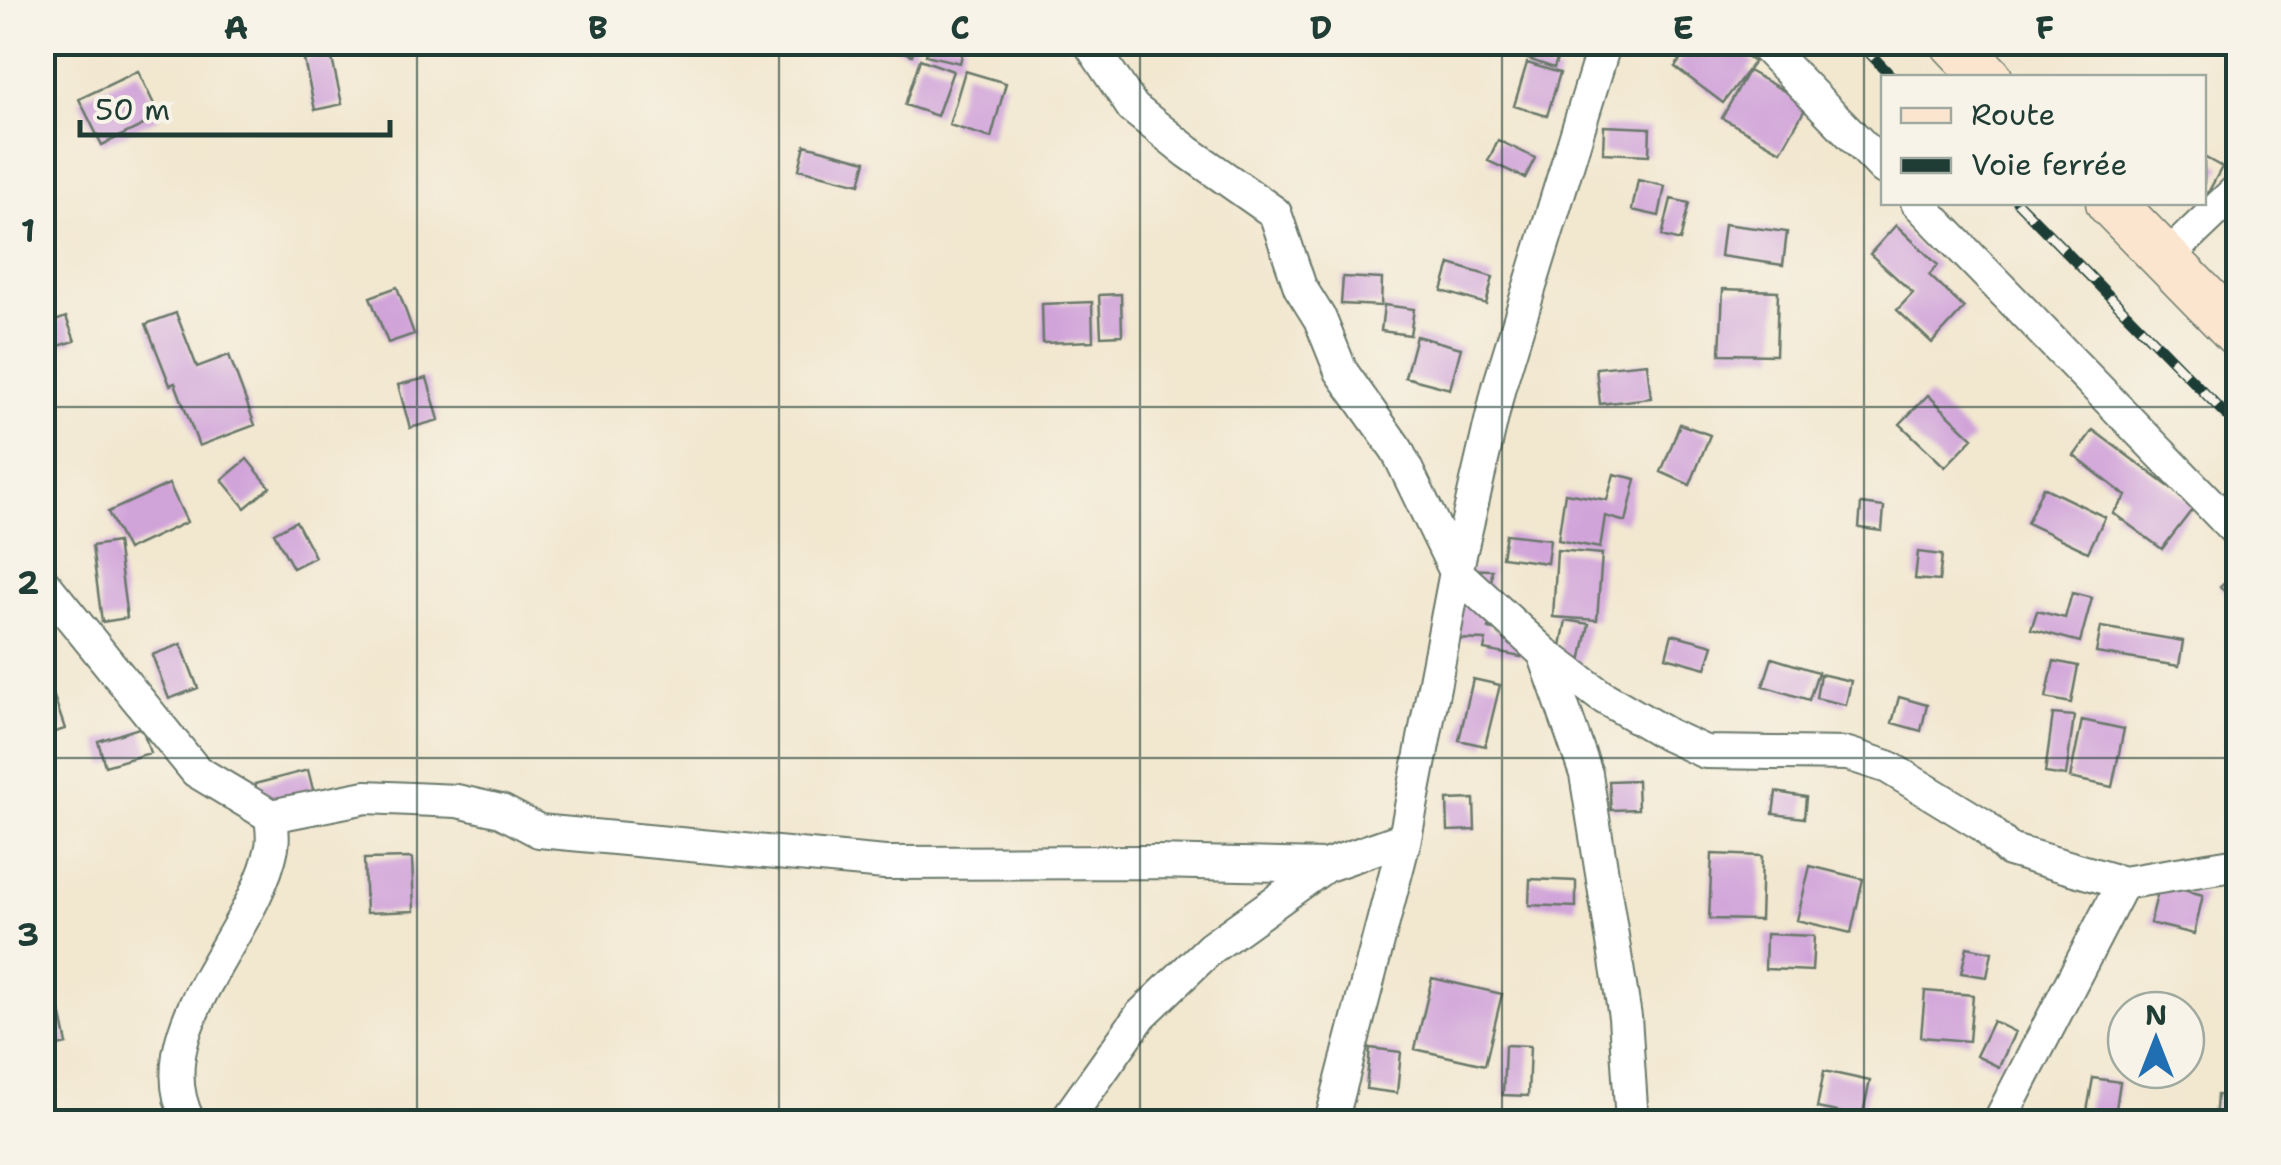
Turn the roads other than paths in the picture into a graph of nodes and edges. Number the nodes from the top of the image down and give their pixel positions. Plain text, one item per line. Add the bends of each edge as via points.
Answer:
1 (1089, 42) edge
2 (1605, 42) edge
3 (1761, 42) edge
4 (1954, 42) edge
5 (1985, 75) edge
6 (1881, 165) edge
7 (2238, 190) edge
8 (1920, 205) edge
9 (2113, 205) edge
10 (2165, 259) junction
11 (2238, 333) edge
12 (2238, 533) edge
13 (1456, 572) junction
14 (42, 581) edge
15 (1544, 653) junction
16 (271, 816) junction
17 (1405, 838) junction
18 (2238, 864) edge
19 (1325, 866) junction
20 (2123, 883) junction
21 (190, 1122) edge
22 (1065, 1122) edge
23 (1332, 1122) edge
24 (1632, 1122) edge
25 (1999, 1122) edge

1 - 13 street via 1133,108 1275,213 1300,287 1341,372 1396,450
2 - 13 street via 1499,387
3 - 6 street
4 - 5 street
7 - 10 street
8 - 12 street
9 - 10 street
10 - 11 street
13 - 15 street
13 - 17 street
14 - 16 street via 196,771
15 - 20 street via 1601,696 1705,752 1848,754 1924,787 1983,824 2009,850
15 - 24 street via 1586,774 1625,1016
16 - 19 street via 366,797 457,800 500,811 539,832 885,863
16 - 21 street via 273,844 264,872 177,1056 177,1099
17 - 19 street
17 - 23 street
18 - 20 street
19 - 22 street via 1211,948 1141,1015
20 - 25 street

